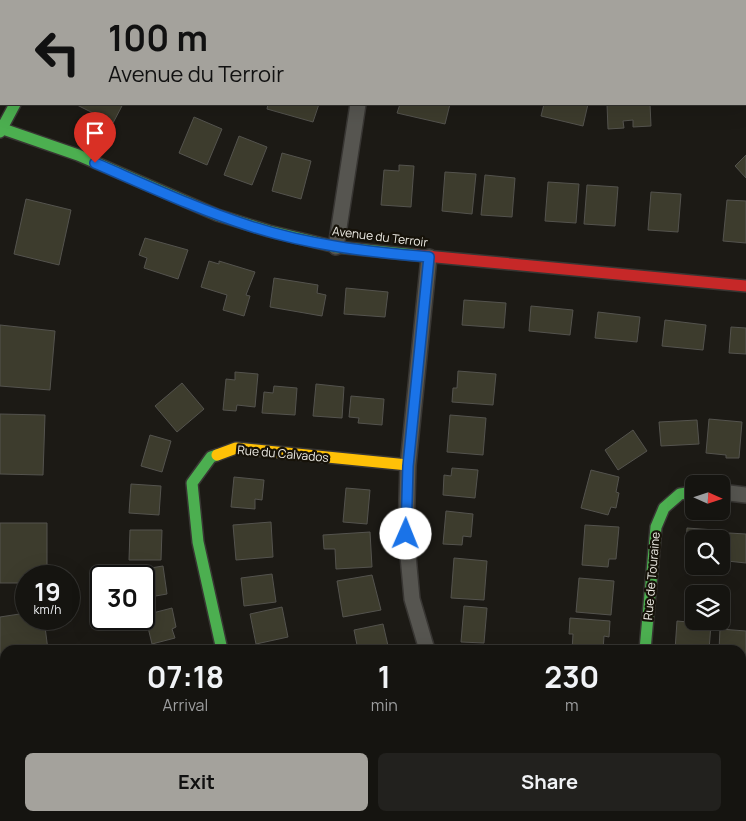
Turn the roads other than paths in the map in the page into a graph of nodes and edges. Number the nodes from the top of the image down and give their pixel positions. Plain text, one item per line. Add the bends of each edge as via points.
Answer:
1 (13, 105) edge
2 (358, 105) edge
3 (0, 129) edge
4 (336, 247) junction
5 (429, 257) junction
6 (746, 286) edge
7 (408, 466) junction
8 (685, 493) edge
9 (730, 493) edge
10 (746, 495) edge
11 (221, 645) edge
12 (426, 645) edge
13 (646, 645) edge

1 - 3 street
2 - 4 street
3 - 4 street, Avenue du Terroir via 78,155 217,215
4 - 5 street, Avenue du Terroir
5 - 6 street, Avenue du Terroir
5 - 7 street
7 - 11 street, Rue du Calvados via 236,448 211,457 192,483 198,542
7 - 12 street via 406,534 412,599
8 - 13 street, Rue de Touraine via 664,508 656,527
9 - 10 street

